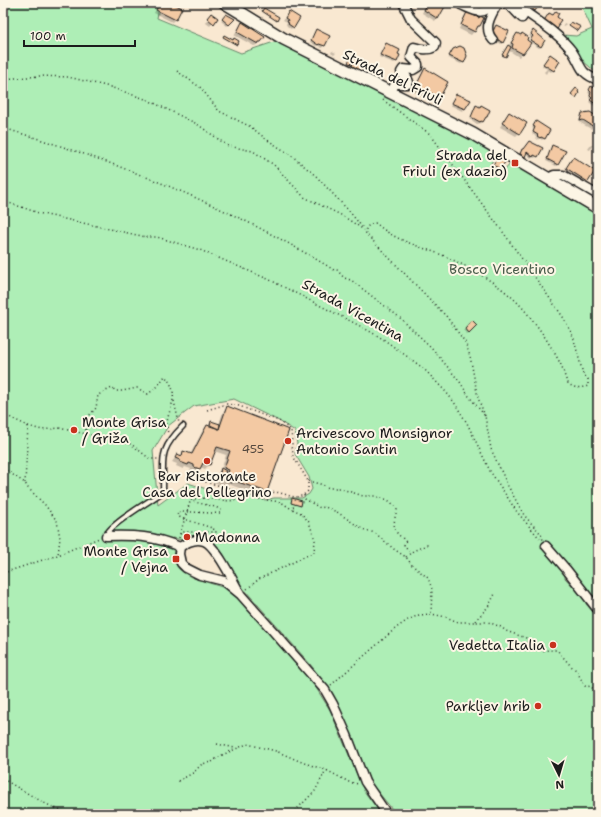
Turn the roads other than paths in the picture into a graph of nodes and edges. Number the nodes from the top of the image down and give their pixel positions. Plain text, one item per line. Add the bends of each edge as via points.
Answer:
1 (225, 3) edge
2 (403, 3) edge
3 (492, 3) edge
4 (514, 3) edge
5 (461, 5) dead end
6 (526, 12) junction
7 (493, 40) dead end
8 (598, 80) edge
9 (386, 96) junction
10 (548, 178) junction
11 (598, 194) edge
12 (598, 208) edge
13 (182, 427) road end
14 (106, 536) joint
15 (546, 546) road end
16 (180, 547) junction
17 (241, 595) junction
18 (598, 610) edge
19 (387, 814) edge

1 - 9 main road, Strada del Friuli
2 - 9 street via 411,20 436,44 431,49 414,47 411,57 418,67 413,70 403,69 402,75 407,77 408,84 395,84
3 - 5 street via 483,12 478,13
4 - 6 street
6 - 7 street via 522,18 508,5 497,5 487,30 488,36
6 - 8 street via 564,42 576,57 583,72
9 - 10 main road, Strada del Friuli via 468,131
10 - 11 street via 554,174 563,175
10 - 12 main road, Strada del Friuli
13 - 14 lane via 170,441 162,458 163,492 114,524
14 - 16 street via 142,536 165,540
15 - 18 street
16 - 17 street via 179,559 186,568 200,575 224,581
16 - 17 street via 191,541 204,541 209,544
17 - 19 street via 325,690 347,735 365,782

